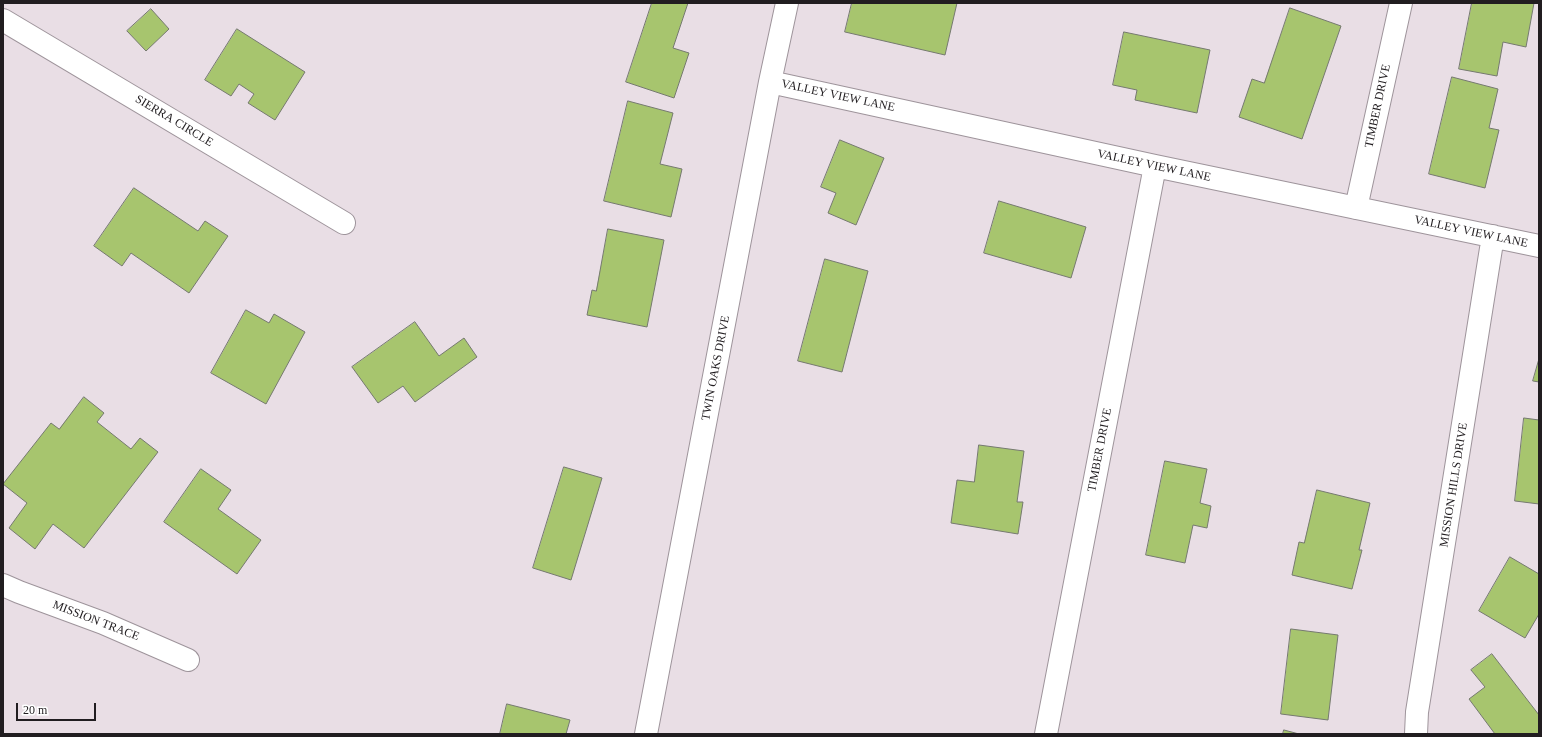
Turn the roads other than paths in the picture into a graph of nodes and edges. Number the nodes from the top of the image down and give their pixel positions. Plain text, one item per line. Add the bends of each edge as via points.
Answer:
1 (787, 3) edge
2 (1401, 3) edge
3 (3, 20) edge
4 (770, 82) junction
5 (1155, 166) junction
6 (1356, 208) junction
7 (344, 223) dead end
8 (1493, 236) junction
9 (1539, 246) edge
10 (3, 585) edge
11 (188, 660) dead end
12 (646, 734) edge
13 (1046, 734) edge
14 (1416, 734) edge

1 - 4 street, TWIN OAKS DRIVE
2 - 6 street, TIMBER DRIVE
3 - 7 street, SIERRA CIRCLE
4 - 5 street, VALLEY VIEW LANE
4 - 12 street, TWIN OAKS DRIVE
5 - 6 street, VALLEY VIEW LANE
5 - 13 street, TIMBER DRIVE
6 - 8 street, VALLEY VIEW LANE
8 - 9 street, VALLEY VIEW LANE
8 - 14 street, MISSION HILLS DRIVE via 1417,712
10 - 11 street, MISSION TRACE via 110,625

